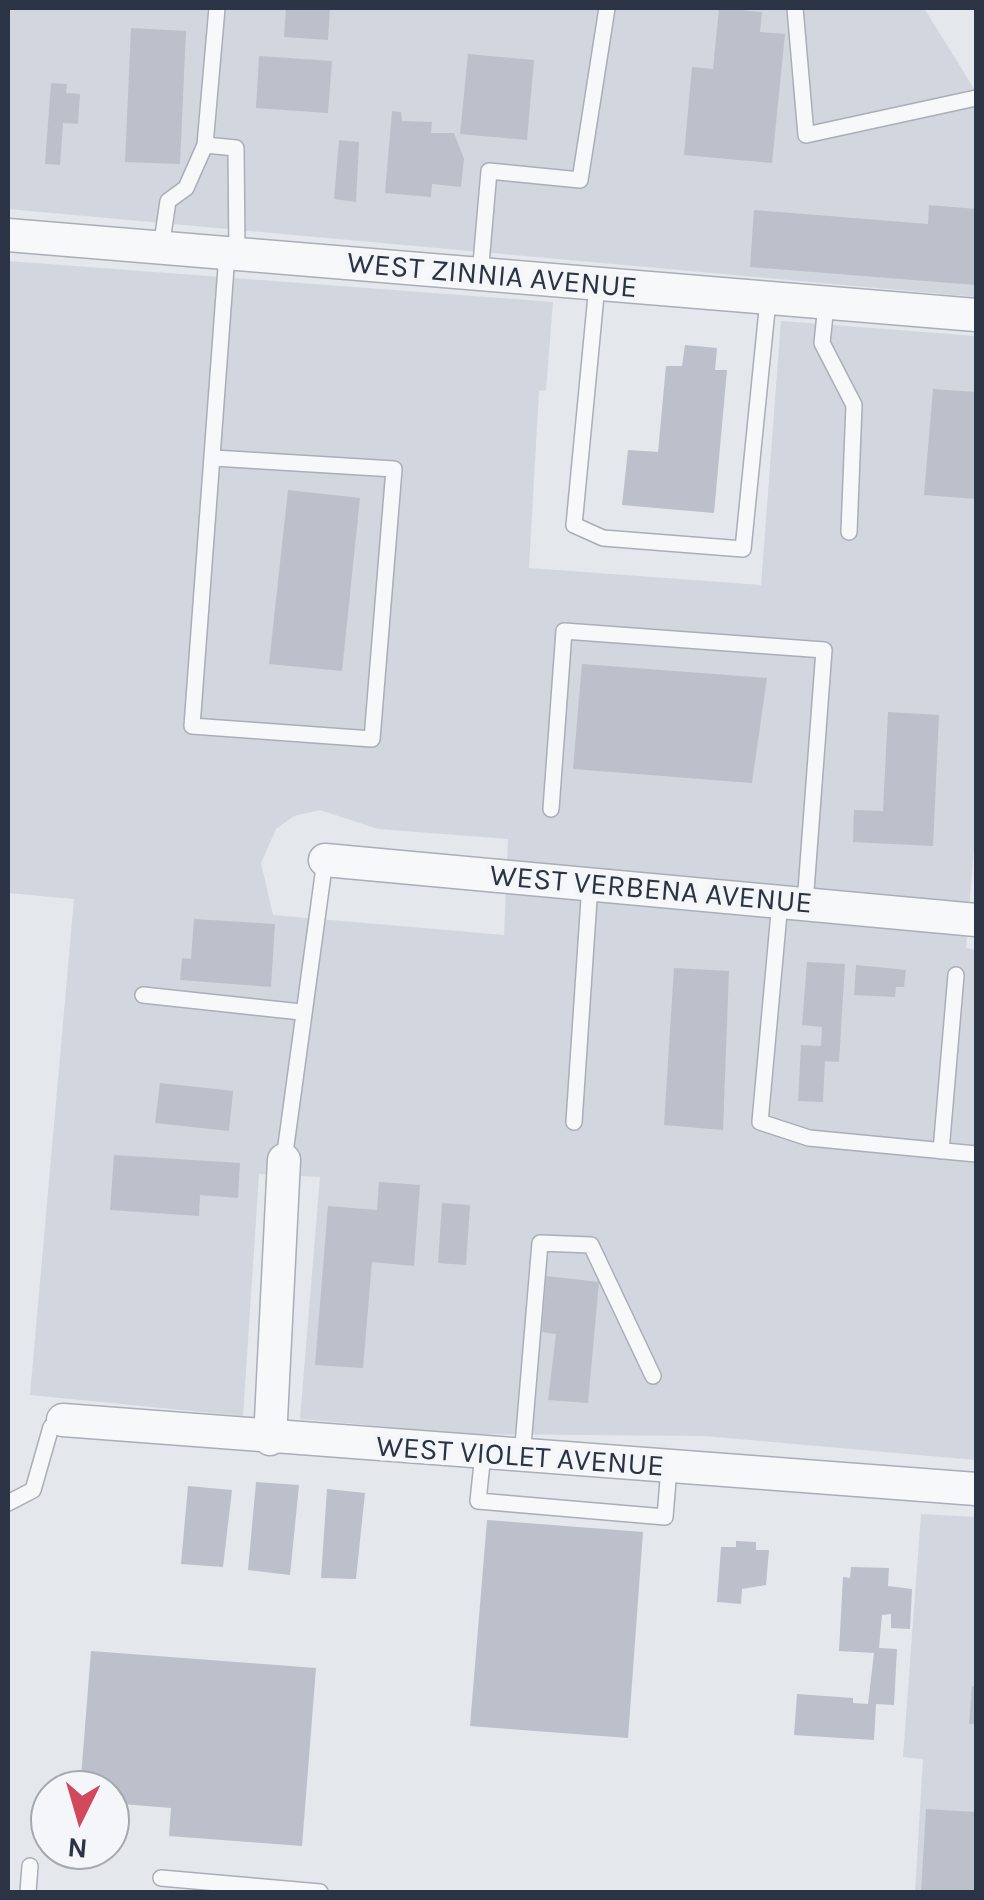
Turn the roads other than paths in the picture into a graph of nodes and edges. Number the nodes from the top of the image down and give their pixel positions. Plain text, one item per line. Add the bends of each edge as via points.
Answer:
1 (218, 8) edge
2 (607, 8) edge
3 (795, 8) edge
4 (976, 98) edge
5 (205, 145) junction
6 (8, 236) edge
7 (161, 248) junction
8 (232, 254) junction
9 (480, 275) junction
10 (597, 285) junction
11 (768, 300) junction
12 (826, 304) junction
13 (976, 315) edge
14 (214, 458) junction
15 (849, 532) dead end
16 (551, 809) dead end
17 (325, 860) joint
18 (590, 884) junction
19 (792, 903) junction
20 (976, 920) edge
21 (956, 975) dead end
22 (143, 995) dead end
23 (301, 1012) junction
24 (574, 1122) dead end
25 (942, 1151) junction
26 (976, 1154) edge
27 (284, 1160) joint
28 (654, 1376) dead end
29 (63, 1420) joint
30 (270, 1438) junction
31 (483, 1454) junction
32 (522, 1457) junction
33 (669, 1468) junction
34 (976, 1490) edge
35 (8, 1503) edge
36 (30, 1866) dead end
37 (161, 1878) dead end
38 (28, 1892) edge
39 (320, 1892) edge

1 - 5 lane
2 - 9 lane via 580,180 489,171
3 - 4 lane via 806,134
5 - 7 lane via 186,188 168,201
5 - 8 lane via 236,148
6 - 7 street, WEST ZINNIA AVENUE
7 - 8 street, WEST ZINNIA AVENUE
8 - 9 street, WEST ZINNIA AVENUE
8 - 14 lane
9 - 10 street, WEST ZINNIA AVENUE
10 - 11 street, WEST ZINNIA AVENUE
10 - 11 lane via 574,525 603,538 743,548
11 - 12 street, WEST ZINNIA AVENUE
12 - 13 street, WEST ZINNIA AVENUE
12 - 15 lane via 822,343 854,405
14 - 14 lane via 192,726 372,739 394,469
16 - 19 lane via 564,630 824,650
17 - 18 street, WEST VERBENA AVENUE
17 - 23 lane
18 - 19 street, WEST VERBENA AVENUE
18 - 24 lane
19 - 20 street, WEST VERBENA AVENUE
19 - 25 lane via 760,1122 809,1138
21 - 25 lane
22 - 23 lane
23 - 27 lane
25 - 26 lane
27 - 30 street
28 - 32 lane via 590,1245 540,1244
29 - 30 street, WEST VIOLET AVENUE
29 - 35 lane via 51,1427 33,1490
30 - 31 street, WEST VIOLET AVENUE
31 - 32 street, WEST VIOLET AVENUE
31 - 33 lane via 478,1502 666,1517
32 - 33 street, WEST VIOLET AVENUE
33 - 34 street, WEST VIOLET AVENUE
36 - 38 lane
37 - 39 lane

